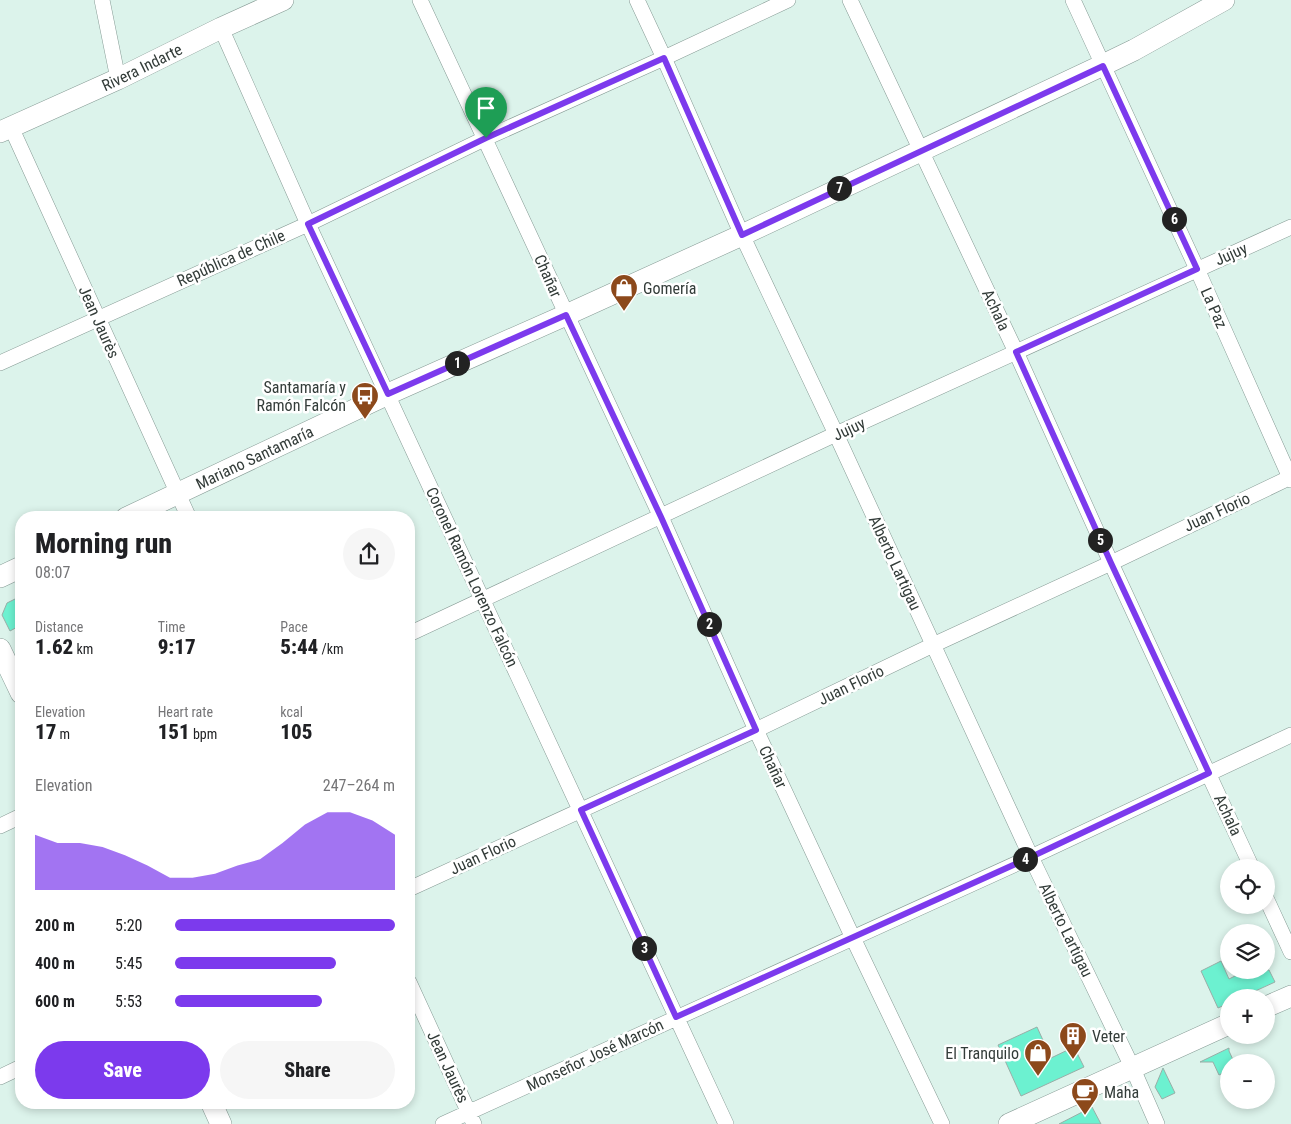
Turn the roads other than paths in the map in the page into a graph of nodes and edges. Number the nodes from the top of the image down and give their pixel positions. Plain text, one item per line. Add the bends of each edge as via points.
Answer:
1 (102, 0) edge
2 (283, 0) edge
3 (420, 0) edge
4 (637, 0) edge
5 (788, 0) edge
6 (850, 0) edge
7 (1073, 0) edge
8 (1224, 0) edge
9 (221, 28) junction
10 (664, 58) junction
11 (1103, 66) junction
12 (118, 79) junction
13 (5, 129) edge
14 (486, 138) junction
15 (921, 150) junction
16 (308, 224) junction
17 (1291, 227) edge
18 (742, 235) junction
19 (1197, 269) junction
20 (566, 315) junction
21 (97, 318) junction
22 (1016, 352) junction
23 (0, 363) edge
24 (388, 394) junction
25 (836, 434) junction
26 (1291, 478) edge
27 (177, 494) junction
28 (141, 511) edge
29 (186, 511) edge
30 (661, 517) junction
31 (1111, 563) junction
32 (15, 570) edge
33 (0, 577) edge
34 (482, 600) junction
35 (415, 631) edge
36 (933, 645) junction
37 (0, 649) edge
38 (15, 680) edge
39 (756, 730) junction
40 (1291, 735) edge
41 (1209, 773) junction
42 (581, 810) junction
43 (15, 819) edge
44 (0, 826) edge
45 (1031, 857) junction
46 (1248, 859) edge
47 (415, 886) edge
48 (1273, 914) edge
49 (853, 938) junction
50 (1291, 952) edge
51 (415, 995) edge
52 (1291, 996) edge
53 (1275, 1003) edge
54 (676, 1017) junction
55 (1220, 1028) edge
56 (1133, 1068) junction
57 (15, 1070) edge
58 (0, 1077) edge
59 (214, 1109) edge
60 (471, 1118) edge
61 (221, 1124) edge
62 (444, 1124) edge
63 (726, 1124) edge
64 (942, 1124) edge
65 (1009, 1124) edge
66 (1158, 1124) edge

1 - 12 street
2 - 9 street, Rivera Indarte
3 - 14 street, Chañar
4 - 10 street, Alberto Lartigau
5 - 10 street, República de Chile
6 - 15 street, Achala
7 - 11 street, La Paz
8 - 11 street, Mariano Santamaría
9 - 12 street, Rivera Indarte
9 - 16 street, Coronel Ramón Lorenzo Falcón
10 - 14 street, República de Chile
10 - 18 street, Alberto Lartigau
11 - 15 street, Mariano Santamaría
11 - 19 street, La Paz
12 - 13 street, Rivera Indarte
13 - 21 street, Jean Jaurès
14 - 16 street, República de Chile
14 - 20 street, Chañar
15 - 18 street, Mariano Santamaría
15 - 22 street, Achala
16 - 21 street, República de Chile
16 - 24 street, Coronel Ramón Lorenzo Falcón
17 - 19 street, Jujuy
18 - 20 street, Mariano Santamaría
18 - 25 street, Alberto Lartigau
19 - 22 street, Jujuy
19 - 26 street, La Paz
20 - 24 street, Mariano Santamaría
20 - 30 street, Chañar
21 - 23 street, República de Chile
21 - 27 street, Jean Jaurès
22 - 25 street, Jujuy
22 - 31 street, Achala
24 - 27 street, Mariano Santamaría
24 - 34 street, Coronel Ramón Lorenzo Falcón
25 - 30 street, Jujuy
25 - 36 street, Alberto Lartigau
26 - 31 street, Juan Florio
27 - 28 street, Mariano Santamaría
27 - 29 street, Jean Jaurès
30 - 34 street, Jujuy
30 - 39 street, Chañar
31 - 36 street, Juan Florio
31 - 41 street, Achala
32 - 33 street
34 - 35 street, Jujuy
34 - 42 street, Coronel Ramón Lorenzo Falcón
36 - 39 street, Juan Florio
36 - 45 street, Alberto Lartigau
37 - 38 street
39 - 42 street, Juan Florio
39 - 49 street, Chañar
40 - 41 street, Monseñor José Marcón
41 - 45 street, Monseñor José Marcón
41 - 46 street, Achala
42 - 47 street, Juan Florio
42 - 54 street, Coronel Ramón Lorenzo Falcón
43 - 44 street
45 - 49 street, Monseñor José Marcón
45 - 56 street, Alberto Lartigau
48 - 50 street
49 - 54 street, Monseñor José Marcón
49 - 64 street, Chañar
51 - 60 street, Jean Jaurès
52 - 53 street
54 - 60 street, Monseñor José Marcón
54 - 63 street, Coronel Ramón Lorenzo Falcón
55 - 56 street
56 - 65 street
56 - 66 street, Alberto Lartigau
57 - 58 street
59 - 61 street
60 - 62 street, Monseñor José Marcón

